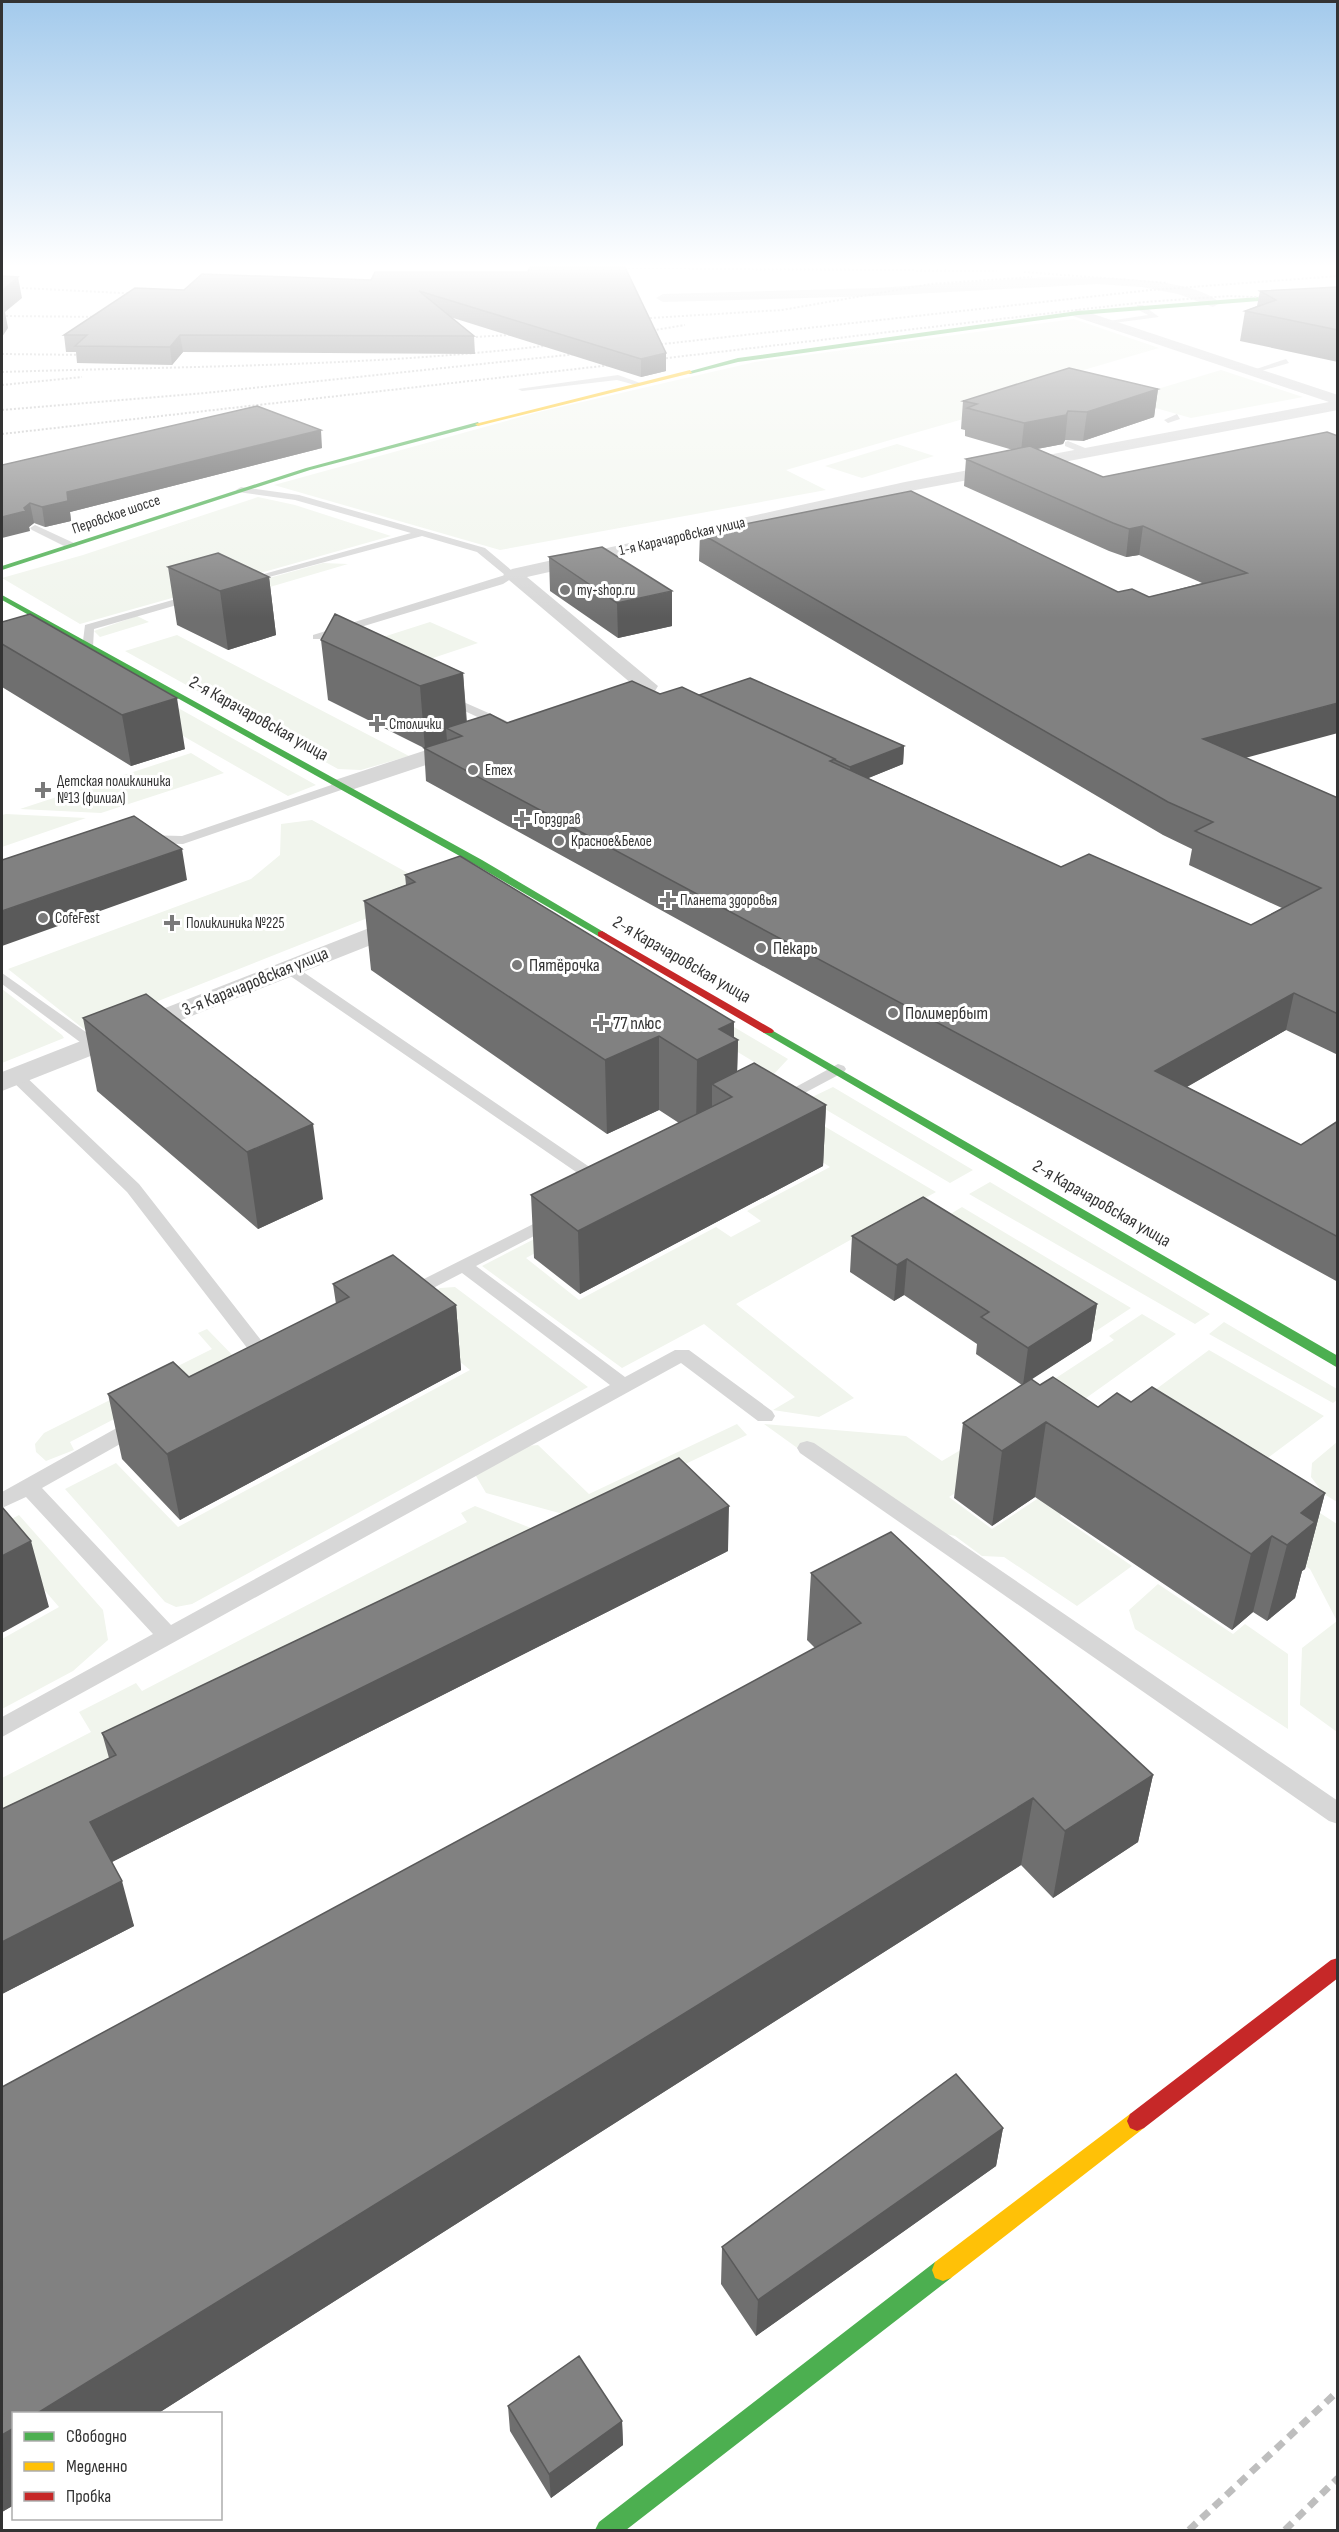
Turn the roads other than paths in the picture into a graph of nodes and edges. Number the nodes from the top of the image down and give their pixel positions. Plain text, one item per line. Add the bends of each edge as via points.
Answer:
1 (585, 381) edge
2 (630, 381) edge
3 (651, 381) edge
4 (1283, 381) edge
5 (639, 384) junction
6 (522, 389) dead end
7 (1338, 400) edge
8 (1338, 405) edge
9 (1068, 444) edge
10 (1087, 452) junction
11 (241, 490) junction
12 (35, 528) edge
13 (421, 534) junction
14 (72, 546) junction
15 (2, 568) edge
16 (512, 575) junction
17 (229, 587) edge
18 (207, 593) edge
19 (2, 597) edge
20 (56, 644) edge
21 (88, 645) junction
22 (338, 647) edge
23 (433, 692) edge
24 (580, 708) edge
25 (518, 727) joint
26 (343, 785) junction
27 (133, 839) edge
28 (510, 880) junction
29 (480, 892) edge
30 (429, 912) edge
31 (288, 968) junction
32 (2, 977) edge
33 (94, 1045) junction
34 (838, 1070) junction
35 (9, 1079) edge
36 (759, 1111) edge
37 (591, 1199) edge
38 (569, 1210) edge
39 (463, 1265) junction
40 (392, 1302) edge
41 (290, 1353) edge
42 (1338, 1363) edge
43 (269, 1364) junction
44 (248, 1374) edge
45 (624, 1386) junction
46 (765, 1416) dead end
47 (151, 1419) edge
48 (807, 1448) dead end
49 (29, 1487) junction
50 (2, 1501) edge
51 (168, 1636) junction
52 (2, 1728) edge
53 (1338, 1814) edge
54 (1338, 1966) edge
55 (607, 2530) edge

1 - 6 lane
2 - 5 lane
3 - 5 street, Перовское шоссе
4 - 7 street
5 - 11 street, Перовское шоссе
8 - 10 street, 1-я Карачаровская улица
9 - 10 lane
10 - 16 street, 1-я Карачаровская улица via 904,487
11 - 13 lane via 296,497
11 - 14 street, Перовское шоссе
12 - 14 lane
13 - 16 lane via 481,550
13 - 17 lane
14 - 15 street, Перовское шоссе
16 - 22 lane via 317,637
16 - 24 street via 647,686 644,694
18 - 21 lane via 90,627
19 - 21 street, 2-я Карачаровская улица
20 - 21 lane
21 - 26 street, 2-я Карачаровская улица
23 - 25 lane
25 - 26 street
26 - 27 lane via 183,840
26 - 28 street, 2-я Карачаровская улица
28 - 29 street
28 - 34 street, 2-я Карачаровская улица
30 - 31 street, 3-я Карачаровская улица
31 - 33 street, 3-я Карачаровская улица
31 - 37 lane via 617,1185
32 - 33 lane
33 - 35 street, 3-я Карачаровская улица
34 - 36 lane
34 - 42 street, 2-я Карачаровская улица
35 - 43 lane via 133,1188
38 - 39 lane
39 - 40 lane
39 - 45 lane
41 - 43 lane
43 - 44 lane
45 - 46 lane via 682,1354
45 - 51 lane
47 - 49 lane
48 - 53 lane
49 - 50 lane
49 - 51 lane
51 - 52 lane
54 - 55 street

